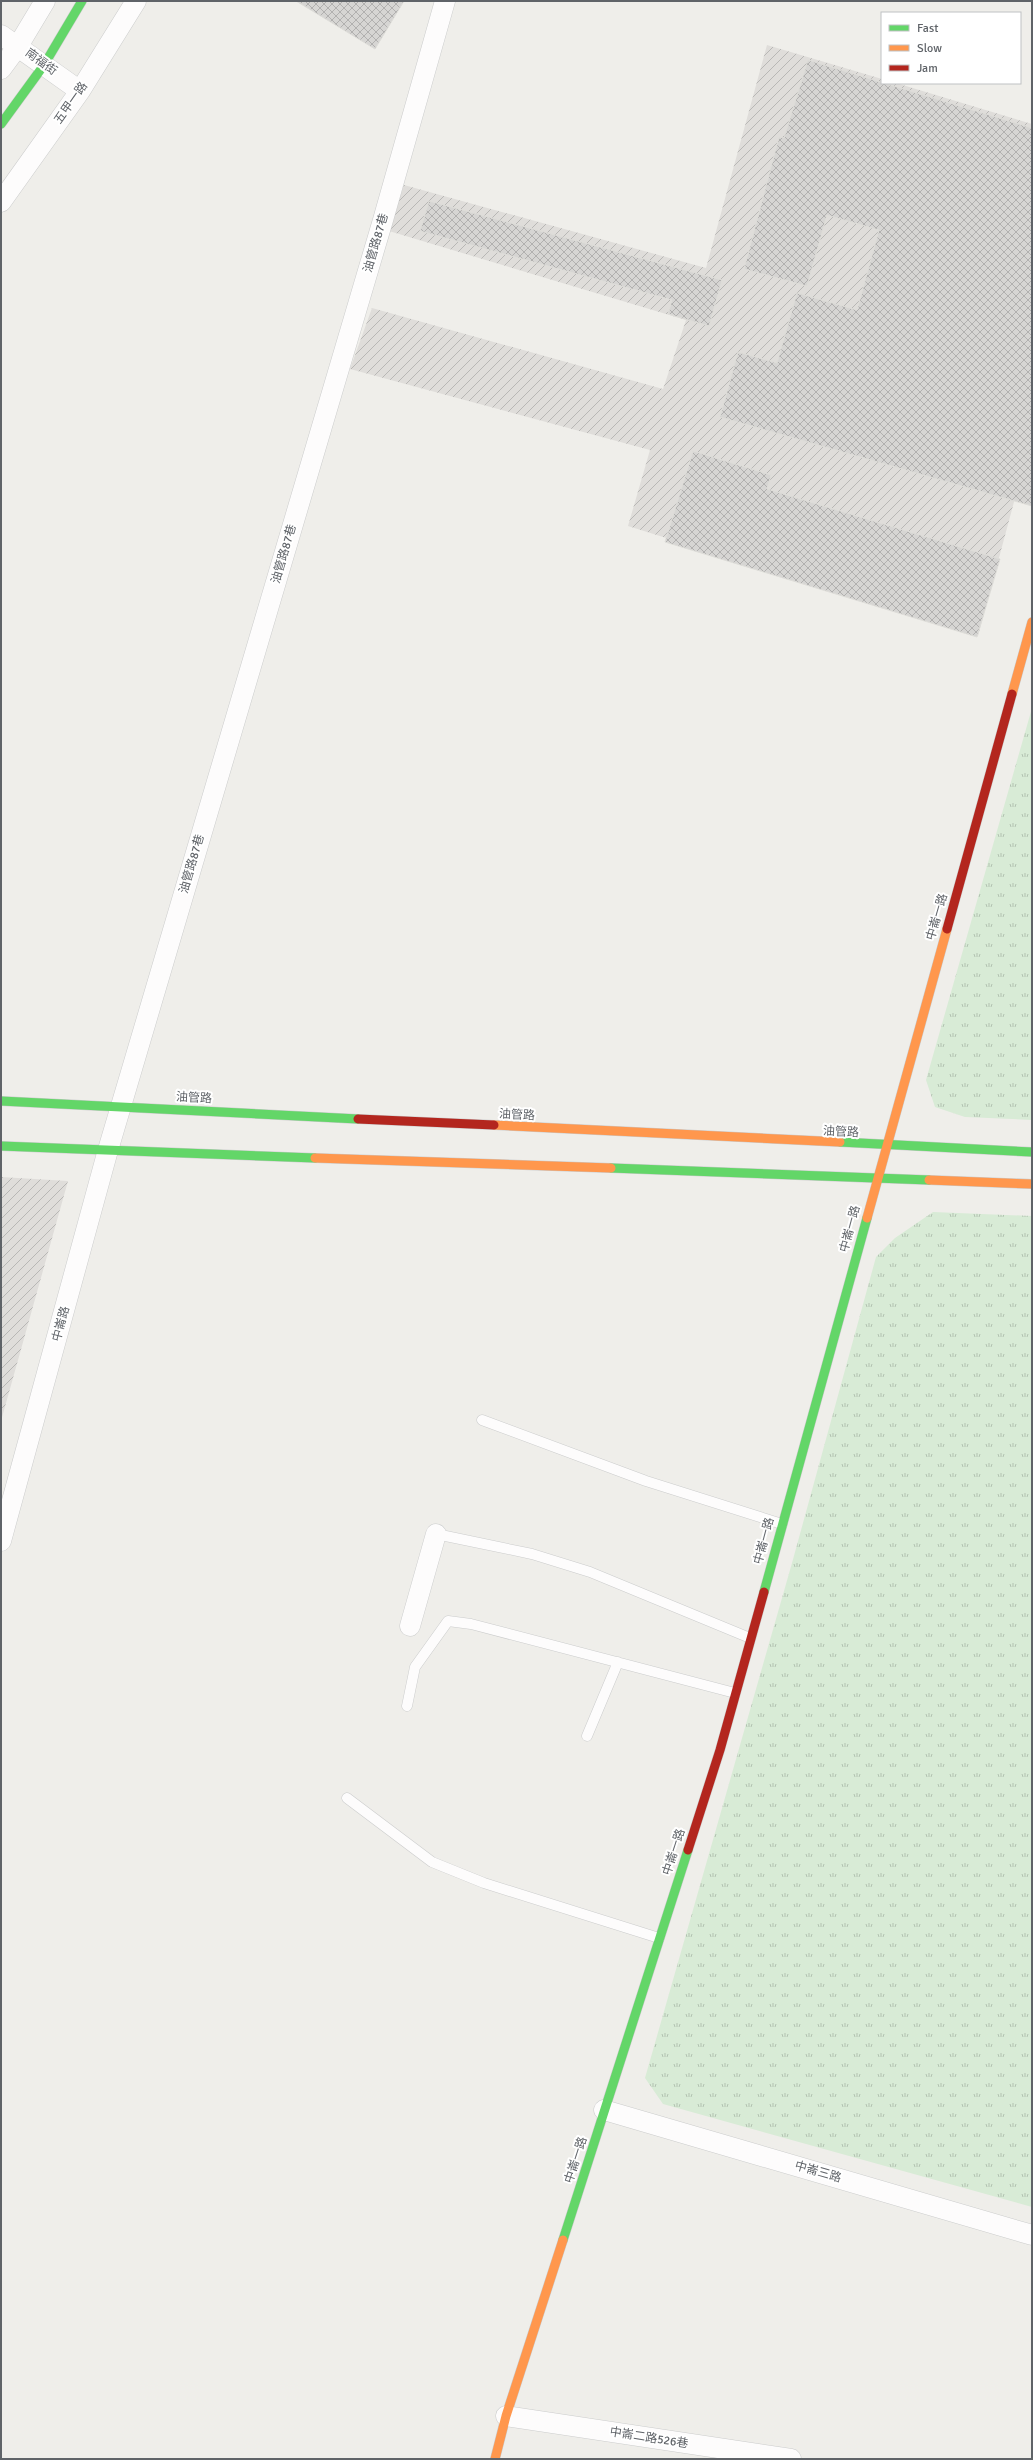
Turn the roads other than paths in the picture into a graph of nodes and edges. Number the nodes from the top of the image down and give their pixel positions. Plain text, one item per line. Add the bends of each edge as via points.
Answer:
1 (45, 1) edge
2 (82, 1) edge
3 (136, 1) edge
4 (445, 1) edge
5 (1, 34) edge
6 (18, 46) junction
7 (44, 65) junction
8 (1, 69) edge
9 (80, 91) junction
10 (1, 124) edge
11 (1, 202) edge
12 (1032, 622) edge
13 (1, 1101) edge
14 (121, 1106) junction
15 (1, 1146) edge
16 (886, 1146) junction
17 (108, 1150) junction
18 (1032, 1152) edge
19 (877, 1176) junction
20 (1032, 1184) edge
21 (482, 1420) dead end
22 (5, 1513) edge
23 (782, 1524) junction
24 (436, 1534) joint
25 (1, 1541) edge
26 (410, 1626) dead end
27 (750, 1638) junction
28 (618, 1662) junction
29 (735, 1693) junction
30 (407, 1706) dead end
31 (587, 1736) dead end
32 (347, 1798) dead end
33 (659, 1938) junction
34 (604, 2110) junction
35 (1032, 2235) edge
36 (506, 2416) junction
37 (495, 2459) edge
38 (791, 2459) edge

1 - 6 street
2 - 7 street
3 - 9 street, 五甲一路
4 - 14 street, 油管路87巷 via 383,220
5 - 6 street, 南福街
6 - 7 street, 南福街
6 - 8 street
7 - 9 street, 南福街
7 - 10 street
9 - 11 street, 五甲一路
12 - 16 street, 中崙一路
13 - 14 street, 油管路
14 - 16 street, 油管路
14 - 17 street, 中崙路
15 - 17 street
16 - 18 street, 油管路
16 - 19 street, 中崙一路
17 - 19 street
17 - 22 street, 中崙路
19 - 20 street
19 - 23 street, 中崙一路
21 - 23 lane via 646,1481
22 - 25 street, 中崙路
23 - 27 street, 中崙一路
24 - 26 street
24 - 27 lane via 532,1554 590,1572
27 - 29 street, 中崙一路
28 - 29 lane
28 - 30 lane via 471,1624 448,1621 415,1667
28 - 31 lane
29 - 33 street, 中崙一路 via 720,1750
32 - 33 lane via 432,1862 484,1883
33 - 34 street, 中崙一路
34 - 35 street, 中崙三路
34 - 36 street, 中崙一路
36 - 37 street, 中崙一路
36 - 38 street, 中崙二路526巷

